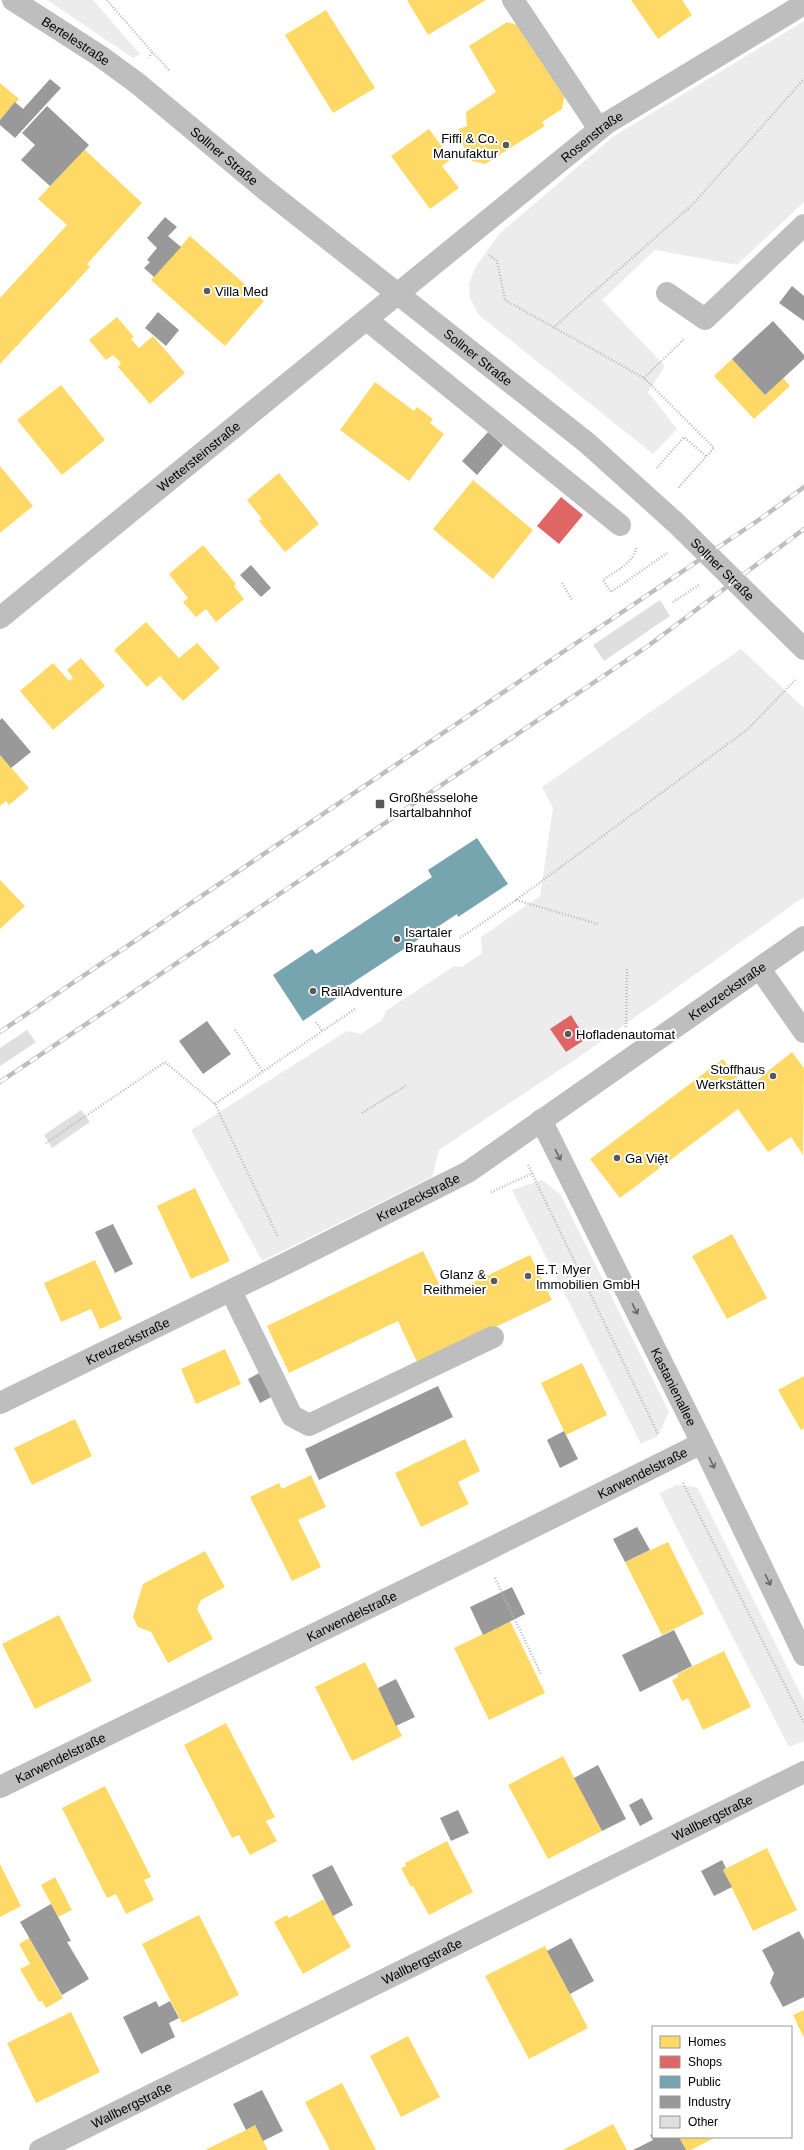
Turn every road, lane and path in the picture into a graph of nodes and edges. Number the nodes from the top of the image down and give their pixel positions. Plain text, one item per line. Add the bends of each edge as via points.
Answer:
1 (13, 0) edge
2 (107, 0) edge
3 (513, 0) edge
4 (804, 4) edge
5 (804, 79) edge
6 (137, 84) junction
7 (599, 129) junction
8 (804, 225) edge
9 (484, 253) dead end
10 (667, 293) dead end
11 (397, 294) junction
12 (705, 319) junction
13 (367, 320) junction
14 (553, 328) junction
15 (644, 378) junction
16 (706, 456) junction
17 (656, 468) dead end
18 (685, 480) dead end
19 (620, 525) dead end
20 (637, 543) dead end
21 (657, 560) dead end
22 (562, 584) dead end
23 (699, 585) dead end
24 (572, 600) dead end
25 (673, 602) dead end
26 (0, 618) edge
27 (804, 649) edge
28 (795, 680) dead end
29 (516, 900) junction
30 (598, 924) dead end
31 (804, 937) edge
32 (460, 938) dead end
33 (627, 967) dead end
34 (760, 969) junction
35 (355, 1009) dead end
36 (316, 1022) dead end
37 (235, 1030) dead end
38 (322, 1032) junction
39 (626, 1032) dead end
40 (804, 1032) edge
41 (263, 1072) junction
42 (407, 1086) dead end
43 (215, 1104) junction
44 (362, 1113) dead end
45 (541, 1120) junction
46 (46, 1142) dead end
47 (290, 1262) junction
48 (231, 1291) junction
49 (493, 1337) dead end
50 (0, 1403) edge
51 (702, 1443) junction
52 (483, 1552) junction
53 (804, 1656) edge
54 (541, 1674) dead end
55 (804, 1772) edge
56 (0, 1787) edge
57 (40, 2150) edge

1 - 6 street, Bertelestraße via 100,56
2 - 6 path via 152,52
3 - 7 street
4 - 7 street, Rosenstraße
5 - 14 path via 692,205
6 - 11 street, Sollner Straße via 244,173
7 - 11 street, Rosenstraße
8 - 12 street
9 - 14 path via 497,261 505,300
10 - 12 street
11 - 13 street, Wettersteinstraße
11 - 27 street, Sollner Straße via 586,442 677,524
12 - 15 path
13 - 19 street
13 - 26 street, Wettersteinstraße
14 - 15 path
15 - 16 path via 714,448
16 - 17 path via 684,437
16 - 18 path
20 - 21 path via 635,554 626,564 603,580 611,592
22 - 24 path
23 - 25 path
28 - 29 path via 748,728
29 - 30 path
29 - 32 path
31 - 34 street, Kreuzeckstraße
33 - 39 path
34 - 40 street
34 - 45 street, Kreuzeckstraße
35 - 38 path
36 - 38 path
37 - 41 path
38 - 41 path
41 - 43 path
42 - 44 path
43 - 46 path via 165,1062
43 - 47 path
45 - 47 street, Kreuzeckstraße via 468,1172
45 -> 51 street, Kastanienallee
47 - 48 street, Kreuzeckstraße
48 - 49 street via 292,1416 309,1425
48 - 50 street, Kreuzeckstraße
51 - 52 street, Karwendelstraße
51 -> 53 street, Kastanienallee
52 - 54 path
52 - 56 street, Karwendelstraße
55 - 57 street, Wallbergstraße

